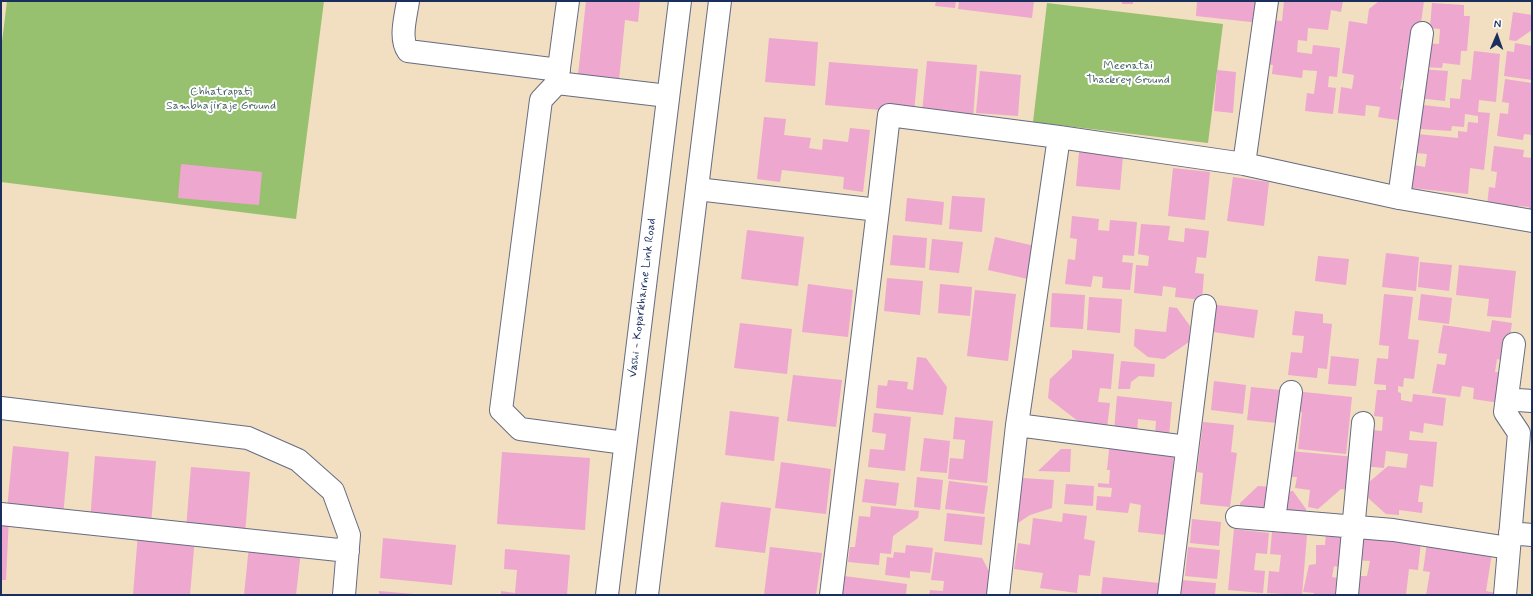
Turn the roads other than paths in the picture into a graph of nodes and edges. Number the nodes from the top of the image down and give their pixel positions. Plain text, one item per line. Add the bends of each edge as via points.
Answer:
1 (408, 1) edge
2 (568, 1) edge
3 (680, 1) edge
4 (720, 1) edge
5 (1267, 1) edge
6 (1422, 33) dead end
7 (558, 77) junction
8 (668, 96) junction
9 (1058, 137) junction
10 (1244, 164) junction
11 (696, 189) junction
12 (1399, 198) junction
13 (878, 210) junction
14 (1532, 221) edge
15 (1205, 306) dead end
16 (1523, 342) edge
17 (1291, 392) dead end
18 (1525, 400) edge
19 (1, 408) edge
20 (1363, 423) dead end
21 (1017, 425) junction
22 (1525, 431) edge
23 (625, 443) junction
24 (1187, 447) junction
25 (1, 514) edge
26 (1237, 517) dead end
27 (1274, 520) junction
28 (1354, 527) junction
29 (1532, 535) edge
30 (1509, 541) junction
31 (348, 551) junction
32 (344, 595) edge
33 (607, 595) edge
34 (646, 595) edge
35 (831, 595) edge
36 (998, 595) edge
37 (1169, 595) edge
38 (1347, 595) edge
39 (1505, 595) edge

1 - 7 street via 404,37 408,51
2 - 7 street
3 - 8 street, Vashi - Koparkhairne Link Road
4 - 11 street
5 - 10 street
6 - 12 street
7 - 8 street
7 - 23 street via 541,100 502,410 520,429
8 - 23 street, Vashi - Koparkhairne Link Road
9 - 10 street
9 - 13 street via 889,115
9 - 21 street
10 - 12 street
11 - 13 street
11 - 34 street
12 - 14 street
13 - 35 street
15 - 24 street
16 - 18 street
16 - 22 street via 1505,412
17 - 27 street
18 - 22 street via 1518,407
19 - 31 street via 248,438 298,460 333,491 349,535
20 - 28 street
21 - 24 street
21 - 36 street
22 - 30 street
23 - 33 street, Vashi - Koparkhairne Link Road
24 - 37 street
25 - 31 street
26 - 27 street
27 - 28 street
28 - 30 street
28 - 38 street
29 - 30 street
30 - 39 street
31 - 32 street

